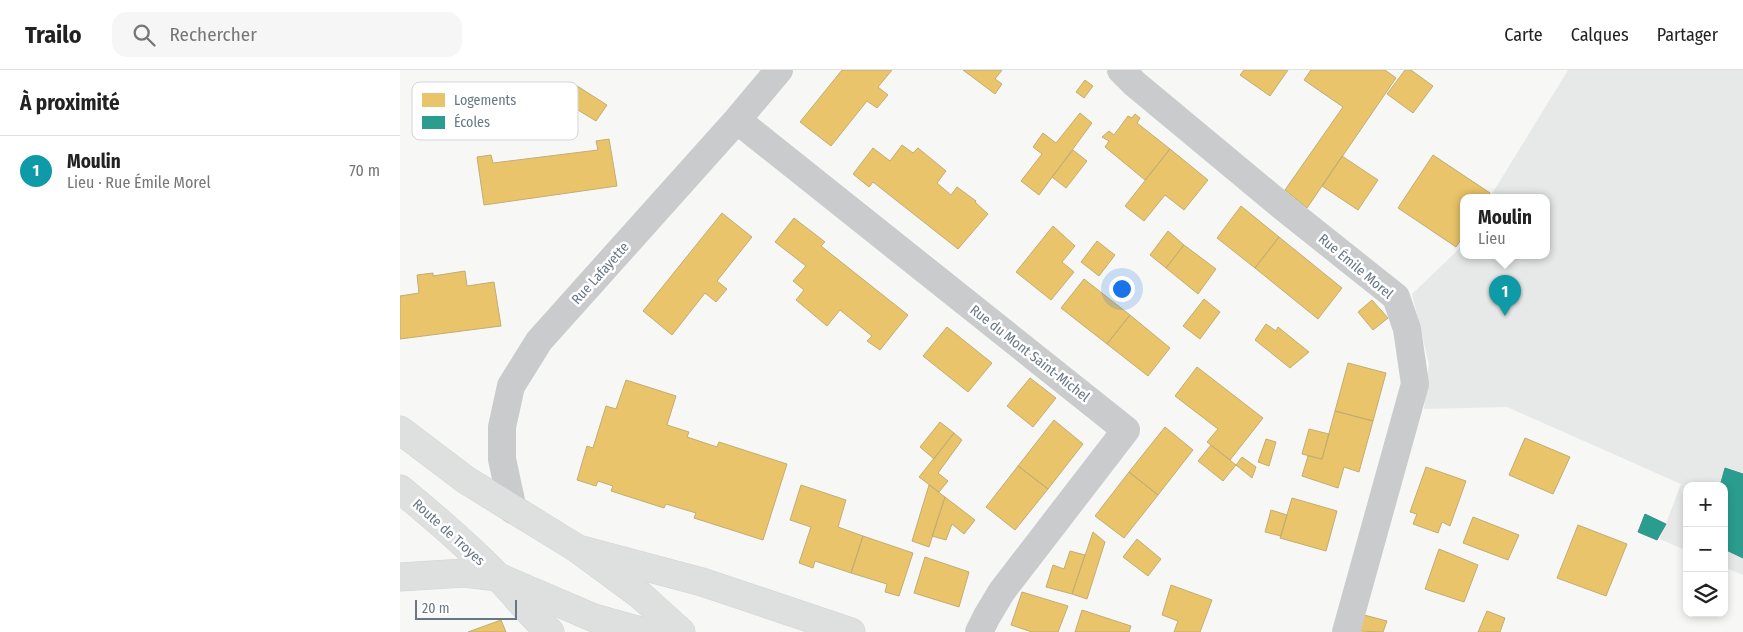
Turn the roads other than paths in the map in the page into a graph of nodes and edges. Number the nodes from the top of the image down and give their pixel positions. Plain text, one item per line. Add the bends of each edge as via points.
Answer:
1 (779, 70) edge
2 (1121, 70) edge
3 (737, 120) junction
4 (400, 430) edge
5 (400, 489) edge
6 (513, 510) junction
7 (578, 549) junction
8 (400, 577) edge
9 (498, 577) junction
10 (550, 632) edge
11 (644, 632) edge
12 (681, 632) edge
13 (851, 632) edge
14 (979, 632) edge
15 (1346, 632) edge

1 - 3 street, Rue Lafayette
2 - 15 street, Rue Émile Morel via 1260,188 1396,297 1407,329 1415,384
3 - 6 street, Rue Lafayette via 539,341 511,386 502,427 502,459
3 - 14 street, Rue du Mont Saint-Michel via 1126,430 1002,591
4 - 6 main road via 466,480
5 - 9 main road, Route de Troyes
6 - 7 main road
7 - 12 main road via 639,594
7 - 13 main road via 702,582
8 - 9 main road via 464,573
9 - 10 main road, Route de Troyes
9 - 11 main road via 594,618

